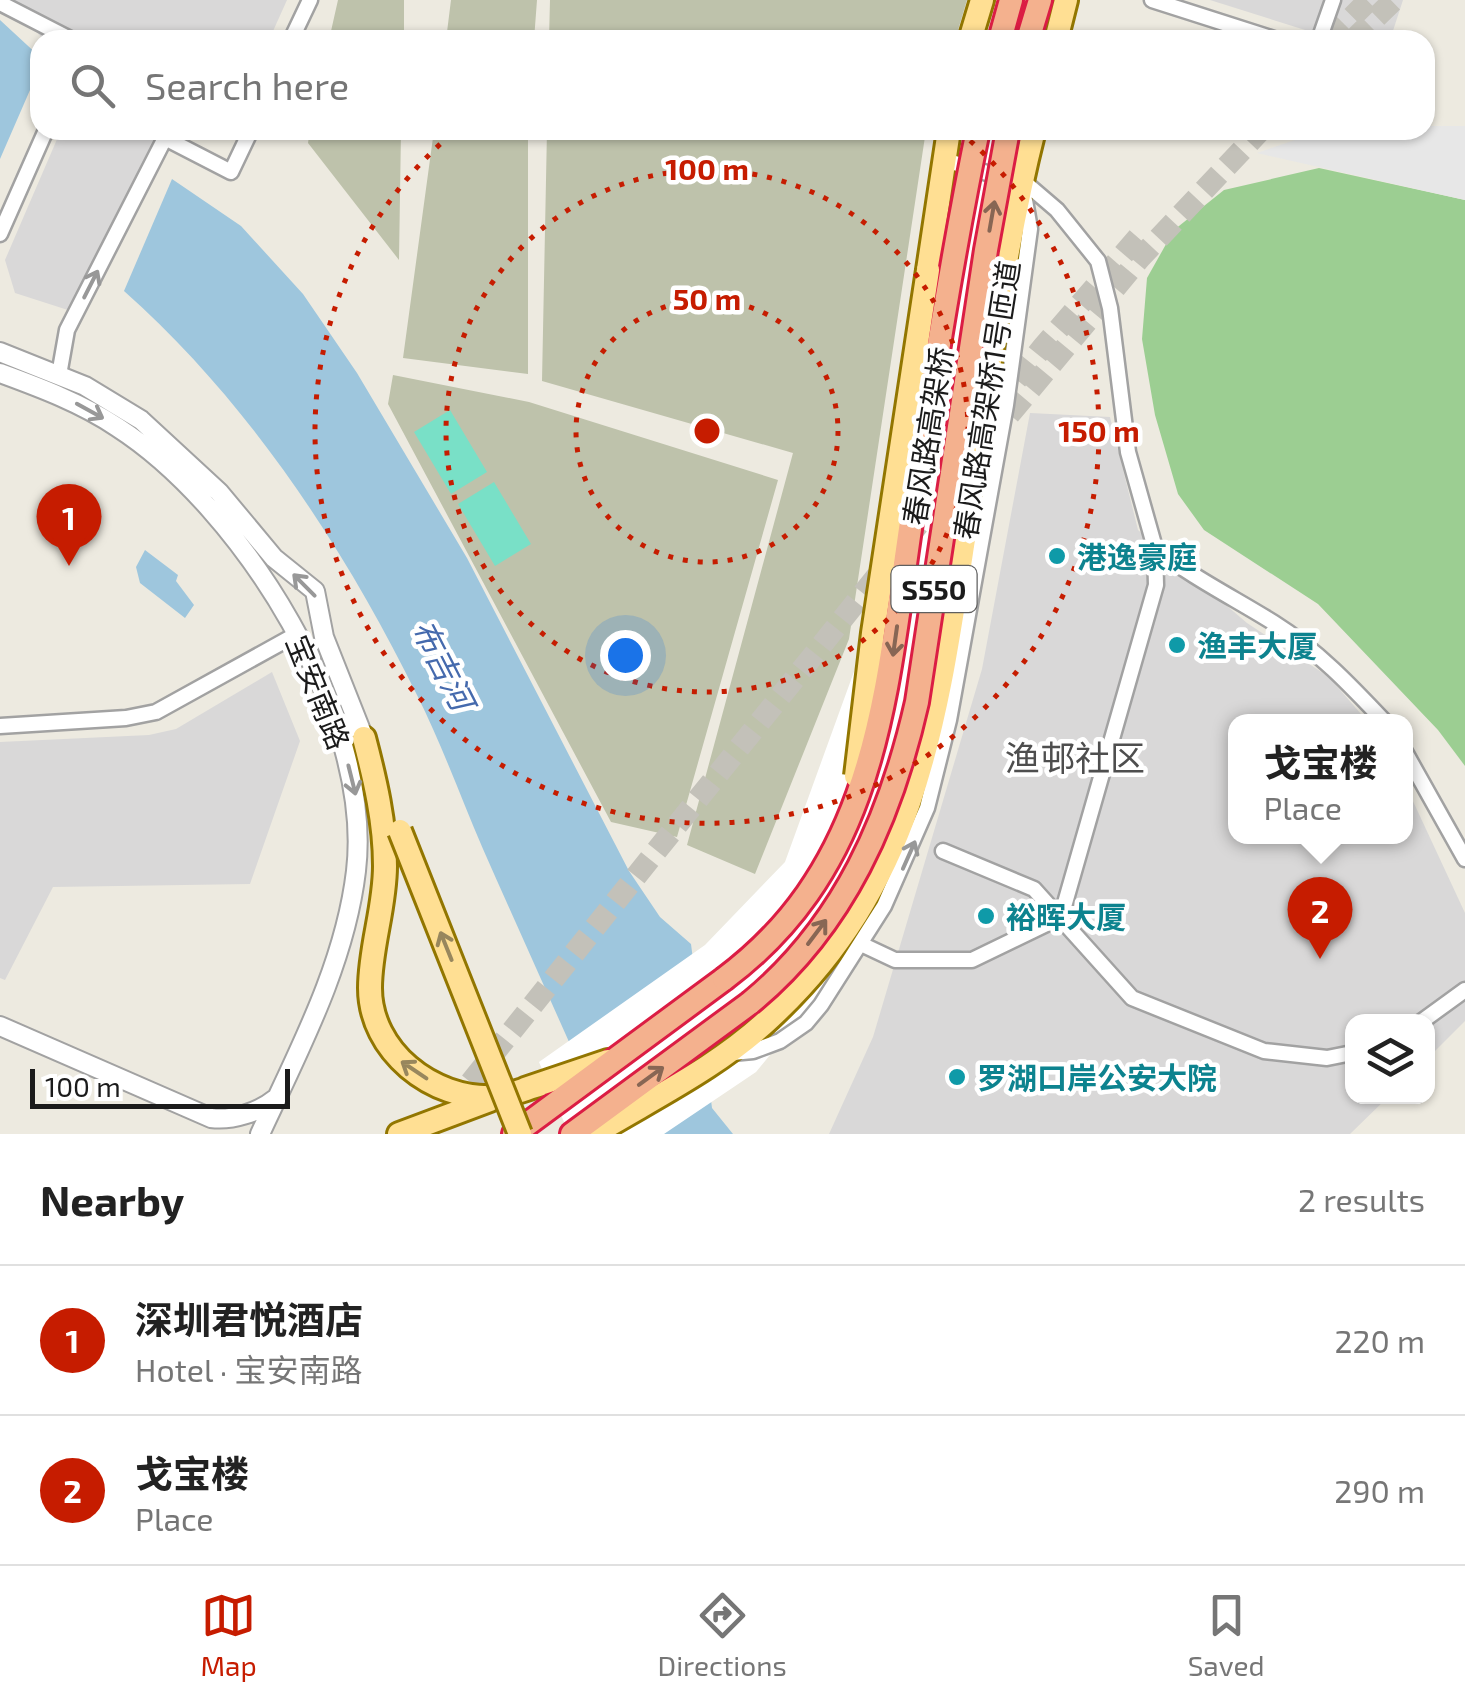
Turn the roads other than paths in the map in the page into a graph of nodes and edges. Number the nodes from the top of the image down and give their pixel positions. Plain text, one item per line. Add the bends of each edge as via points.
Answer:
1 (310, 0) edge
2 (982, 0) edge
3 (1011, 0) edge
4 (1040, 0) edge
5 (1066, 0) edge
6 (1152, 0) edge
7 (1333, 0) edge
8 (0, 3) edge
9 (53, 30) edge
10 (296, 30) edge
11 (973, 30) edge
12 (1003, 30) edge
13 (1031, 30) edge
14 (1058, 30) edge
15 (1245, 30) edge
16 (1322, 30) edge
17 (42, 140) edge
18 (164, 140) edge
19 (169, 140) edge
20 (246, 140) edge
21 (948, 140) edge
22 (976, 140) edge
23 (1006, 140) edge
24 (1032, 140) edge
25 (945, 160) junction
26 (1021, 182) junction
27 (0, 234) edge
28 (0, 352) edge
29 (0, 374) edge
30 (58, 375) junction
31 (1156, 548) junction
32 (297, 634) junction
33 (1377, 714) edge
34 (0, 726) edge
35 (364, 738) junction
36 (1413, 766) edge
37 (842, 836) junction
38 (943, 851) dead end
39 (1465, 858) edge
40 (1061, 917) junction
41 (861, 944) junction
42 (836, 963) junction
43 (1465, 990) edge
44 (1432, 1014) edge
45 (0, 1026) edge
46 (1345, 1054) edge
47 (616, 1058) junction
48 (720, 1060) junction
49 (539, 1085) junction
50 (278, 1096) junction
51 (199, 1115) junction
52 (226, 1134) edge
53 (260, 1134) edge
54 (400, 1134) edge
55 (517, 1134) edge
56 (572, 1134) edge
57 (594, 1134) edge
58 (620, 1134) edge

1 - 10 street
2 - 11 main road
3 - 12 highway
4 - 13 highway
5 - 14 main road
6 - 15 street
7 - 16 street
8 - 9 street
17 - 27 street
30 -> 18 street via 67,330
19 -> 20 street via 232,172
21 - 25 main road
22 -> 37 highway, 春风路高架桥 / S550, bridge via 884,708
56 -> 23 highway, 春风路高架桥 / S550, bridge via 750,1003 791,965 838,904 878,830 917,702
24 - 26 main road, 春风路高架桥1号匝道
25 - 26 street
25 - 37 main road, bridge via 859,763
26 - 31 street via 1057,210 1092,250 1104,276 1128,452
41 -> 26 street via 912,846 942,754 1018,327 1030,229
26 - 42 main road, 春风路高架桥1号匝道 via 956,595 921,771
28 - 30 street, 宝安南路
29 -> 32 street, 宝安南路 via 48,390 115,426 169,468 230,533
35 -> 30 street, 宝安南路 via 324,637 316,591 274,558 159,435 125,408
31 - 33 street via 1276,624 1330,665
31 - 40 street via 1152,606
32 - 34 street via 156,712
32 -> 50 street, 宝安南路 via 342,742 359,828 339,950
49 -> 35 main road via 497,1097 455,1090 412,1070 380,1036 370,986 385,850
55 -> 35 main road, bridge
36 - 39 street
37 - 47 highway, 春风路高架桥 / S550, bridge via 790,920 724,979
38 - 40 street via 1034,889
40 - 41 street via 972,960 895,960
40 - 46 street via 1132,998 1264,1051
41 - 42 street
42 - 48 main road, 春风路高架桥1号匝道
43 - 44 street
45 - 51 street
47 - 49 main road
47 - 55 highway, S550
48 - 57 main road, 春风路高架桥1号匝道
48 - 58 main road
49 - 54 main road
50 - 51 street via 255,1112 220,1120
50 - 53 street, 宝安南路
51 - 52 street

